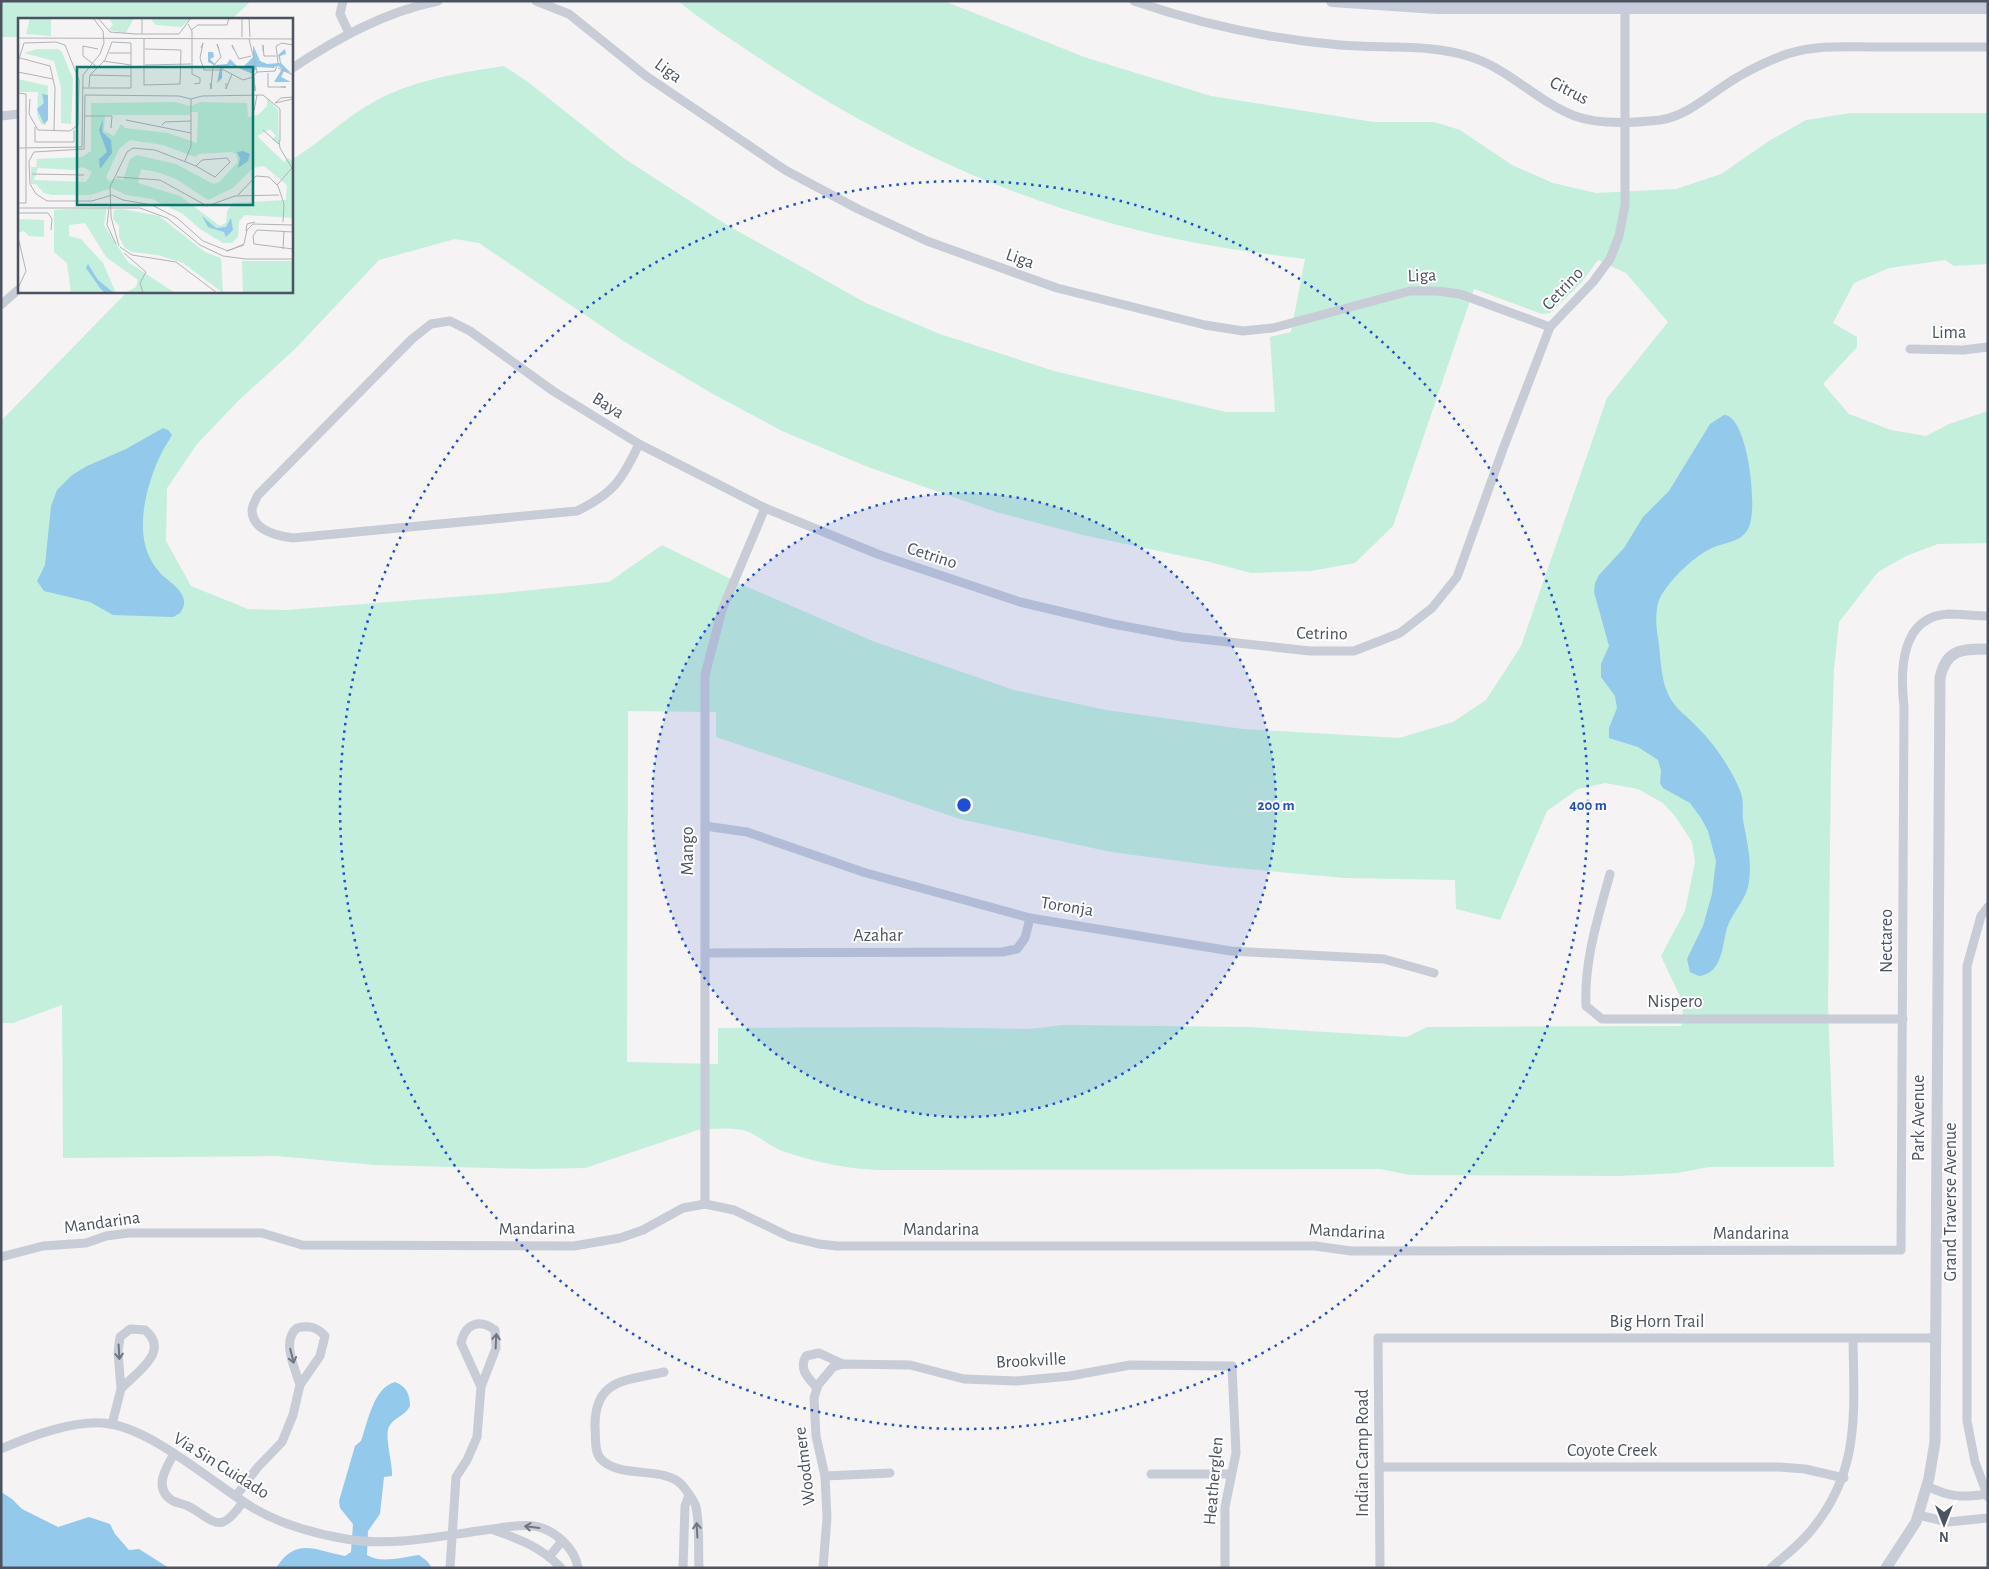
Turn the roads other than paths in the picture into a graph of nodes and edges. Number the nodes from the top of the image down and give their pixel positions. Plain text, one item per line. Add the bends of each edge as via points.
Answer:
1 (343, 1) edge
2 (438, 1) edge
3 (536, 1) edge
4 (1134, 1) edge
5 (1332, 1) edge
6 (1625, 5) edge
7 (1988, 8) edge
8 (349, 33) junction
9 (1988, 47) edge
10 (292, 68) edge
11 (18, 114) edge
12 (1, 116) edge
13 (1625, 121) junction
14 (18, 290) edge
15 (1, 305) edge
16 (1550, 327) junction
17 (1988, 347) edge
18 (1910, 349) dead end
19 (640, 444) junction
20 (765, 508) junction
21 (1988, 616) edge
22 (1988, 649) edge
23 (705, 826) junction
24 (1610, 874) dead end
25 (1988, 907) edge
26 (1030, 918) junction
27 (705, 953) junction
28 (1434, 973) dead end
29 (1903, 1019) junction
30 (705, 1204) junction
31 (1901, 1250) joint
32 (1, 1257) edge
33 (1378, 1338) joint
34 (1936, 1338) junction
35 (1854, 1339) junction
36 (843, 1364) junction
37 (1232, 1366) joint
38 (664, 1372) dead end
39 (300, 1385) junction
40 (481, 1387) junction
41 (817, 1388) junction
42 (121, 1389) junction
43 (112, 1424) junction
44 (1, 1450) edge
45 (174, 1454) junction
46 (1379, 1467) junction
47 (890, 1473) dead end
48 (1151, 1474) dead end
49 (1231, 1474) junction
50 (825, 1476) junction
51 (1844, 1478) junction
52 (1927, 1486) junction
53 (689, 1495) junction
54 (1987, 1495) edge
55 (240, 1499) junction
56 (1918, 1515) junction
57 (1988, 1518) edge
58 (492, 1529) junction
59 (451, 1534) junction
60 (562, 1541) junction
61 (549, 1557) junction
62 (1781, 1564) edge
63 (450, 1568) edge
64 (561, 1568) edge
65 (578, 1568) edge
66 (683, 1568) edge
67 (699, 1568) edge
68 (823, 1568) edge
69 (1224, 1568) edge
70 (1380, 1568) edge
71 (1771, 1568) edge
72 (1886, 1568) edge

1 - 8 street via 340,14
2 - 8 street
3 - 16 street, Liga via 569,14 646,76 785,170 926,241 1057,288 1205,325 1243,331 1273,328 1410,291 1460,294
4 - 13 street, Citrus via 1210,23 1283,38 1342,45 1439,49 1501,69 1575,116 1597,121
5 - 6 main road via 1437,8
6 - 7 main road
6 - 13 street, Cetrino
8 - 10 street
9 - 13 street, Citrus via 1819,46 1765,63 1682,113 1661,120
11 - 12 street
13 - 16 street, Cetrino via 1625,205 1619,236 1610,259 1593,282
14 - 15 street
16 - 20 street, Cetrino via 1457,577 1432,608 1400,634 1354,651 1292,650 1182,637 1020,602 880,556
17 - 18 street, Lima
19 - 19 street, Baya via 617,484 600,500 577,511 293,538 273,535 256,521 252,510 258,494 412,339 431,324 450,321 470,331 553,391
19 - 20 street, Cetrino
20 - 23 street, Mango via 722,610 705,675
21 - 29 street, Nectareo via 1948,614 1927,620 1912,635 1903,655
22 - 34 street, Park Avenue via 1966,649 1948,658 1942,668 1939,694
23 - 26 street, Toronja via 747,832 866,873
23 - 27 street, Mango
24 - 29 street, Nispero via 1588,955 1585,990 1586,1006 1602,1019
25 - 54 street, Grand Traverse Avenue via 1982,916 1968,966 1968,1421 1975,1462
26 - 27 street, Azahar via 1025,938 1017,949 1002,952
26 - 28 street, Toronja via 1231,951 1384,959
27 - 30 street, Mango
29 - 31 street, Nectareo
30 - 31 street, Mandarina via 734,1210 790,1237 837,1246 1315,1246 1351,1251
30 - 32 street, Mandarina via 683,1208 643,1230 620,1238 574,1246 302,1245 262,1233 129,1233 86,1243 43,1246
33 - 35 street, Big Horn Trail
33 - 46 street, Indian Camp Road
34 - 35 street, Big Horn Trail
34 - 52 street, Park Avenue via 1935,1442
35 - 51 street via 1853,1435
36 - 37 street, Brookville via 910,1365 964,1379 1016,1381 1070,1376 1130,1365
36 - 41 street, Brookville via 825,1374
36 - 41 street via 819,1353 806,1356 802,1367
37 - 49 street, Heatherglen via 1236,1453
38 - 53 street via 621,1382 604,1392 595,1410 596,1447 600,1458 613,1466 671,1478 681,1484
39 -> 39 street via 325,1343 321,1331 308,1326 297,1328 289,1345
39 - 55 street via 282,1442 257,1468
40 -> 40 street via 496,1348 497,1336 490,1326 477,1323 465,1330 461,1343
40 - 59 street via 477,1437 456,1477
41 - 50 street, Woodmere via 814,1398 816,1436
42 -> 42 street via 153,1357 154,1340 145,1330 130,1329 120,1338
42 - 43 street
43 - 44 street via 63,1428 31,1435
43 - 45 street, Via Sin Cuidado via 134,1431
45 - 55 street, Via Sin Cuidado
45 - 55 street via 162,1478 167,1497 214,1523 226,1521
46 - 51 street, Coyote Creek via 1779,1467
46 - 70 street, Indian Camp Road
47 - 50 street
48 - 49 street
49 - 69 street, Heatherglen via 1225,1507
50 - 68 street, Woodmere via 827,1517
51 - 62 street via 1808,1535
52 - 54 street via 1946,1495
52 - 56 street, Park Avenue
53 - 66 street via 685,1506
67 -> 53 street via 696,1505
55 - 59 street, Via Sin Cuidado via 286,1522 348,1540 413,1540
56 - 57 street via 1948,1522
56 - 72 street, Park Avenue
58 - 59 street, Via Sin Cuidado
60 -> 58 street, Via Sin Cuidado via 535,1526
58 - 61 street, Via Sin Cuidado via 521,1540
59 - 63 street
60 - 61 street
60 - 65 street, Via Sin Cuidado via 576,1559
61 - 64 street, Via Sin Cuidado
62 - 71 street

